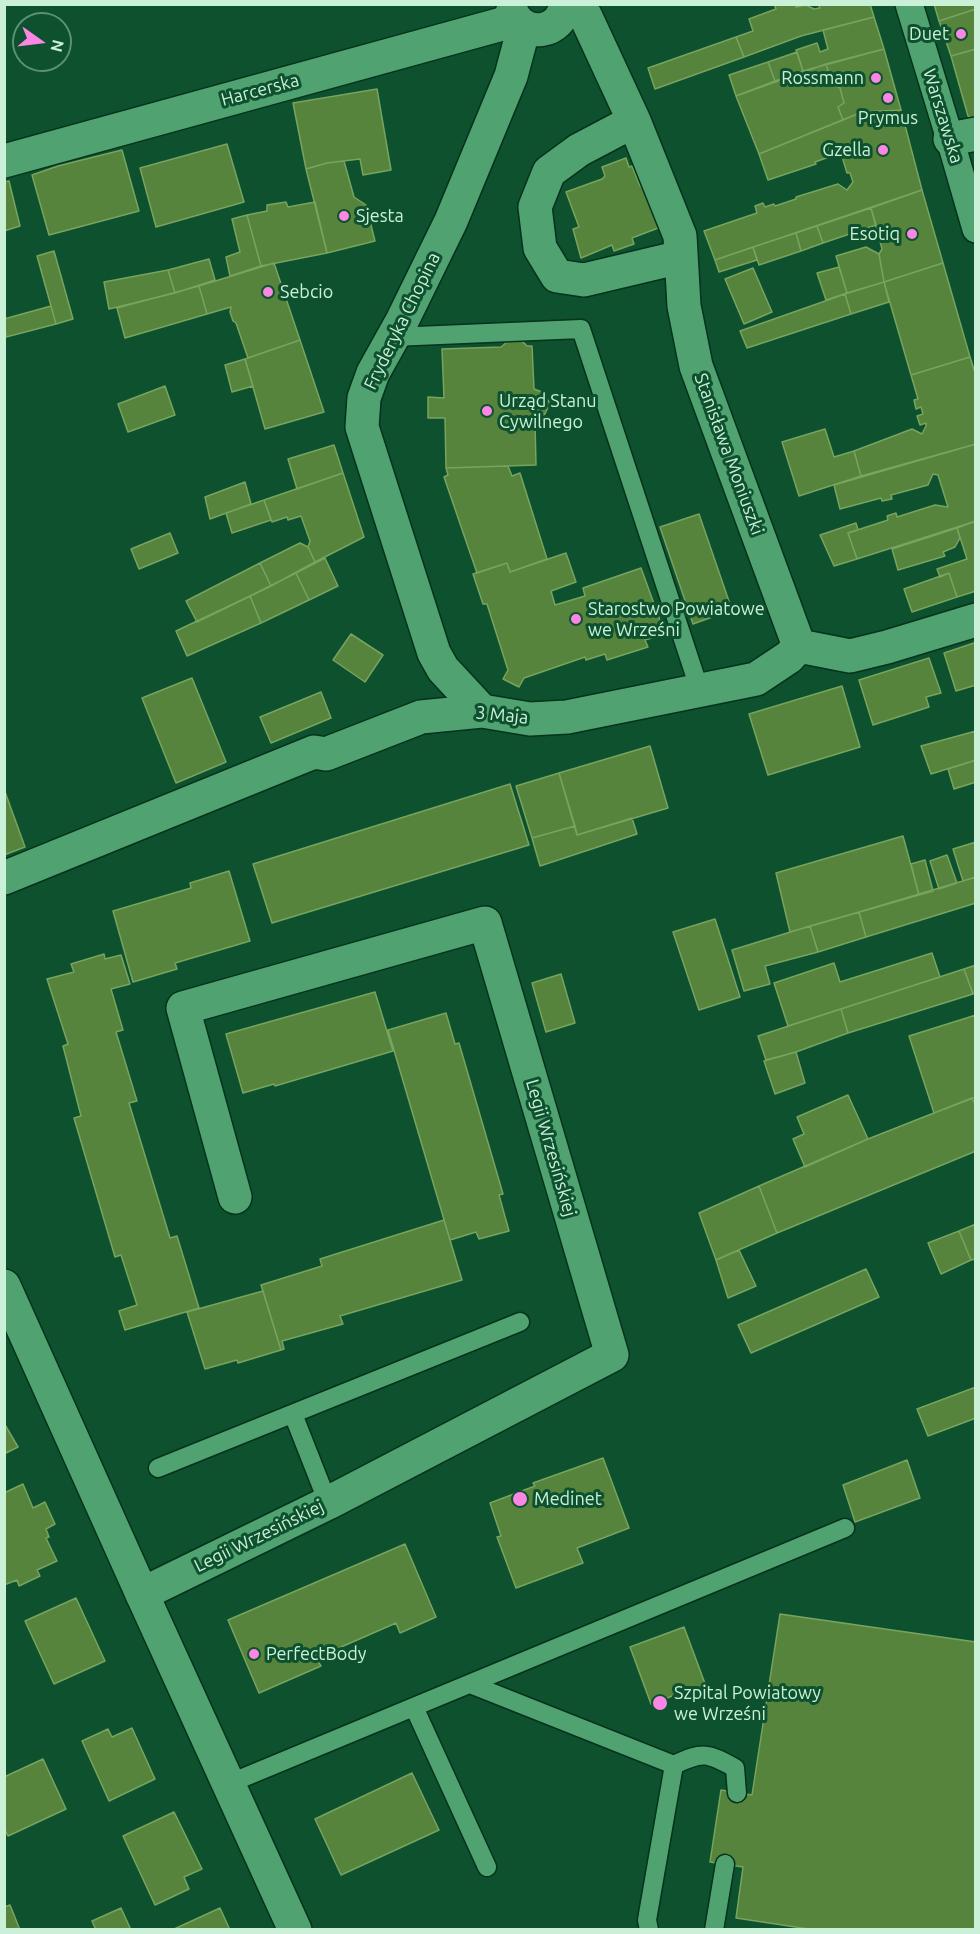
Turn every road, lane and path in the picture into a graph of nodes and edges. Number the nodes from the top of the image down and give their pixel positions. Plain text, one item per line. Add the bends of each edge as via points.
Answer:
1 (567, 4) edge
2 (909, 4) edge
3 (516, 16) edge
4 (634, 121) junction
5 (963, 137) edge
6 (4, 161) edge
7 (975, 229) edge
8 (681, 257) junction
9 (393, 337) junction
10 (975, 620) edge
11 (799, 646) junction
12 (700, 691) junction
13 (482, 711) junction
14 (4, 878) edge
15 (235, 1197) dead end
16 (4, 1286) edge
17 (520, 1322) dead end
18 (292, 1414) junction
19 (158, 1468) dead end
20 (328, 1503) junction
21 (845, 1528) dead end
22 (142, 1594) junction
23 (470, 1684) junction
24 (414, 1707) junction
25 (674, 1766) junction
26 (228, 1784) junction
27 (737, 1793) dead end
28 (725, 1864) dead end
29 (487, 1867) dead end
30 (295, 1929) edge
31 (649, 1929) edge
32 (714, 1929) edge

1 - 3 street, Harcerska via 552,27 538,31
1 - 4 street, Stanisława Moniuszki via 585,15
2 - 5 street, Warszawska
3 - 6 street, Harcerska via 502,24
3 - 9 street, Fryderyka Chopina via 511,76 452,221
4 - 8 street, Stanisława Moniuszki via 680,236
4 - 8 street via 579,150 549,172 535,207 540,248 557,276 584,280
5 - 7 street, Warszawska
8 - 11 street, Stanisława Moniuszki via 684,306 696,366
9 - 12 lane via 581,329
9 - 13 street, Fryderyka Chopina via 364,398 362,427 434,653 443,669
10 - 11 street via 850,656
11 - 12 street, 3 Maja via 756,679
12 - 13 street, 3 Maja via 567,717 530,719
13 - 14 street, 3 Maja via 421,717 326,754 314,752
15 - 20 street, Legii Wrzesińskiej via 183,1008 485,923 612,1355
16 - 22 street
17 - 18 lane
18 - 19 lane
18 - 20 lane
20 - 22 street, Legii Wrzesińskiej
21 - 23 lane
22 - 26 street
23 - 24 lane
23 - 25 lane
24 - 26 lane
24 - 29 lane
25 - 27 lane via 694,1755 714,1757 735,1768
25 - 31 lane via 647,1920
26 - 30 street
28 - 32 lane

